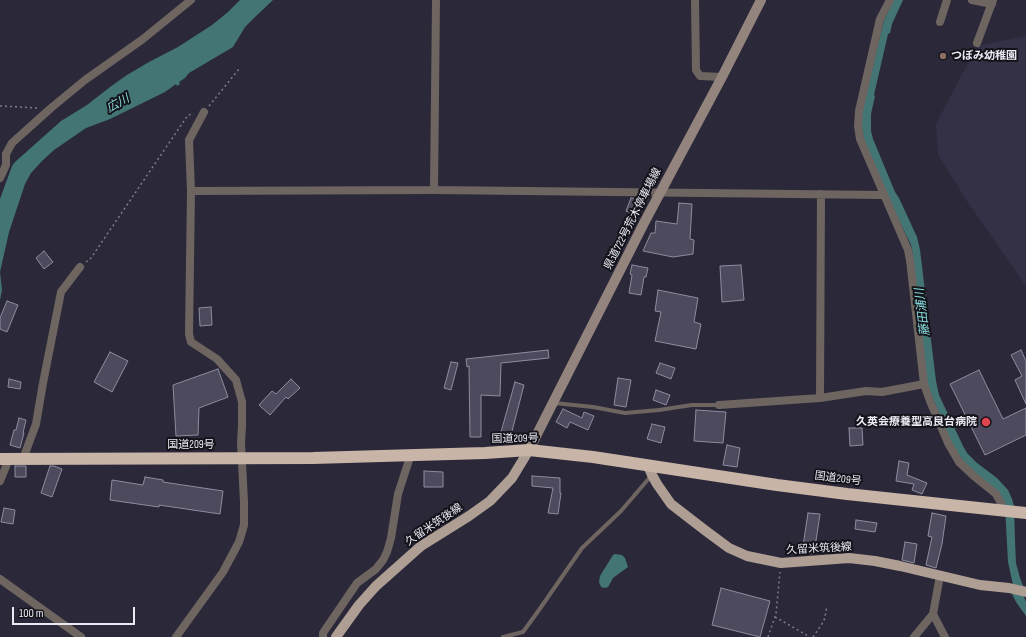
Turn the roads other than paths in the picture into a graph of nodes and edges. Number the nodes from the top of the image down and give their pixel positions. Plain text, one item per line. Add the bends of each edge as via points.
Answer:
1 (191, 0) edge
2 (436, 0) edge
3 (695, 0) edge
4 (761, 0) edge
5 (890, 0) edge
6 (947, 0) edge
7 (972, 0) edge
8 (992, 2) edge
9 (940, 22) dead end
10 (977, 43) dead end
11 (722, 77) junction
12 (204, 112) road end
13 (0, 178) edge
14 (191, 190) junction
15 (434, 190) junction
16 (661, 192) junction
17 (821, 194) junction
18 (883, 195) junction
19 (80, 267) road end
20 (924, 384) junction
21 (820, 398) junction
22 (553, 403) junction
23 (720, 405) joint
24 (529, 450) junction
25 (411, 454) junction
26 (242, 458) junction
27 (4, 459) edge
28 (24, 459) junction
29 (650, 470) junction
30 (0, 481) edge
31 (1001, 511) junction
32 (1022, 513) edge
33 (940, 576) junction
34 (0, 580) edge
35 (1026, 592) edge
36 (933, 614) junction
37 (523, 632) junction
38 (80, 637) edge
39 (176, 637) edge
40 (323, 637) edge
41 (336, 637) edge
42 (503, 637) edge
43 (519, 637) edge
44 (914, 637) edge
45 (945, 637) edge

1 - 13 street via 143,39 85,80 12,143 6,154 6,165
2 - 15 street
3 - 11 street via 696,70 700,76
4 - 11 main road, 県道722号荒木停車場線
5 - 18 street via 880,19 859,111 858,126 860,139
6 - 9 street
7 - 8 street
8 - 10 street
11 - 16 main road, 県道722号荒木停車場線
12 - 14 street via 189,140
14 - 15 street
14 - 26 street via 189,334 191,342 217,359 236,380 242,402
15 - 16 street
16 - 17 street
16 - 22 main road, 県道722号荒木停車場線
17 - 18 street
17 - 21 street
18 - 20 street via 908,250
19 - 28 street via 61,292 36,424
20 - 21 street via 882,392 866,391
20 - 31 street via 948,443 959,462 996,494 1001,503
21 - 23 street
22 - 23 lane via 626,413 692,405
22 - 24 main road, 県道722号荒木停車場線
24 - 25 highway, 国道209号
24 - 29 highway, 国道209号 via 593,457
24 - 41 main road, 久留米筑後線 via 512,478 490,501 421,546 372,591
25 - 26 highway, 国道209号
25 - 40 street via 398,494 391,538 385,556 376,569 357,583 323,633
26 - 28 highway, 国道209号
26 - 39 street via 244,526 239,542 222,572
27 - 28 highway, 国道209号
27 - 30 street
29 - 31 highway, 国道209号
29 - 33 main road, 久留米筑後線 via 671,504 729,548 747,556 781,563 849,558 882,562
29 - 37 lane via 621,511 582,548
31 - 32 highway, 国道209号
33 - 35 main road, 久留米筑後線
33 - 36 street
34 - 38 street
36 - 44 street
36 - 45 street
37 - 42 lane
37 - 43 lane

